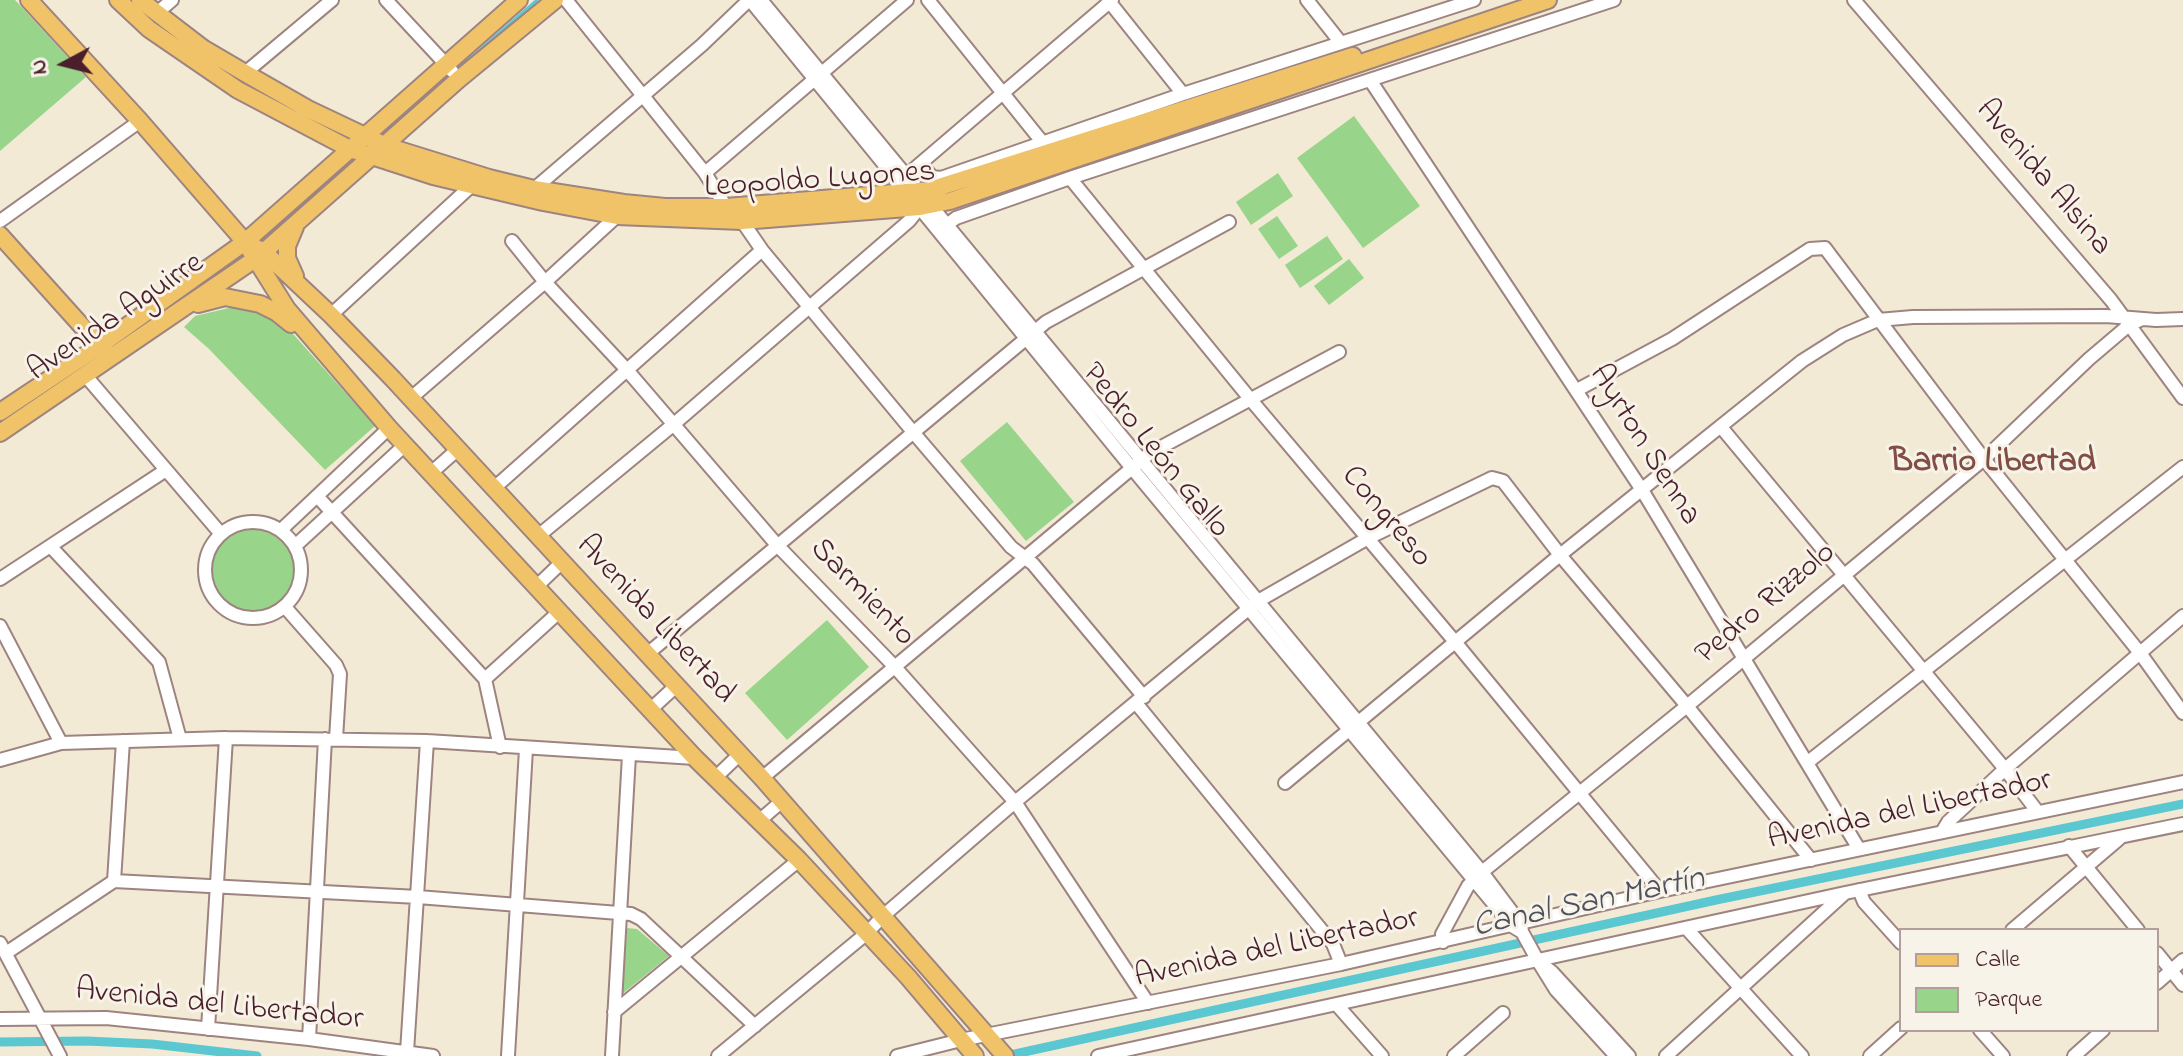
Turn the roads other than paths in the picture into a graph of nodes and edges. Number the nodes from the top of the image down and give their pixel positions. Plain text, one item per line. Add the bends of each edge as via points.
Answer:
1 (29, 0) edge
2 (118, 0) edge
3 (140, 0) edge
4 (172, 0) edge
5 (332, 0) edge
6 (386, 0) edge
7 (519, 0) edge
8 (555, 0) edge
9 (566, 0) edge
10 (750, 0) edge
11 (761, 0) edge
12 (907, 0) edge
13 (928, 0) edge
14 (1307, 0) edge
15 (1471, 0) edge
16 (1517, 0) edge
17 (1548, 0) edge
18 (1614, 0) edge
19 (1854, 0) edge
20 (1110, 1) edge
21 (157, 13) junction
22 (1341, 43) junction
23 (453, 72) junction
24 (245, 73) junction
25 (818, 76) junction
26 (1370, 80) junction
27 (1005, 93) junction
28 (1183, 94) junction
29 (642, 96) junction
30 (140, 121) junction
31 (365, 136) junction
32 (1043, 143) junction
33 (350, 149) junction
34 (381, 151) junction
35 (921, 164) junction
36 (705, 173) junction
37 (1070, 178) junction
38 (471, 186) junction
39 (534, 189) junction
40 (914, 192) junction
41 (726, 207) junction
42 (617, 216) junction
43 (0, 221) edge
44 (742, 221) junction
45 (1229, 222) dead end
46 (297, 223) junction
47 (943, 227) junction
48 (0, 235) edge
49 (512, 241) dead end
50 (245, 242) junction
51 (762, 250) junction
52 (259, 256) junction
53 (1144, 268) junction
54 (545, 282) junction
55 (302, 287) junction
56 (809, 307) junction
57 (174, 313) junction
58 (331, 315) junction
59 (2183, 319) edge
60 (1878, 320) junction
61 (2126, 321) junction
62 (1031, 334) junction
63 (313, 341) junction
64 (105, 352) junction
65 (1339, 352) dead end
66 (368, 353) junction
67 (627, 370) junction
68 (85, 375) junction
69 (345, 376) junction
70 (1577, 390) junction
71 (411, 398) junction
72 (2183, 398) edge
73 (1251, 400) junction
74 (0, 412) edge
75 (674, 424) junction
76 (1721, 427) junction
77 (389, 428) junction
78 (913, 432) junction
79 (0, 433) edge
80 (405, 445) junction
81 (457, 450) junction
82 (1984, 459) junction
83 (1135, 463) junction
84 (2183, 467) edge
85 (166, 470) junction
86 (431, 473) junction
87 (493, 489) junction
88 (1642, 490) junction
89 (317, 496) junction
90 (332, 512) junction
91 (281, 530) junction
92 (221, 534) junction
93 (537, 537) junction
94 (1368, 538) junction
95 (777, 545) junction
96 (295, 546) junction
97 (51, 547) junction
98 (1560, 555) junction
99 (1025, 558) junction
100 (2065, 558) junction
101 (561, 563) junction
102 (1843, 575) junction
103 (0, 579) edge
104 (536, 587) junction
105 (1253, 604) junction
106 (285, 607) junction
107 (559, 612) junction
108 (2183, 616) edge
109 (0, 626) edge
110 (1456, 643) junction
111 (2140, 653) junction
112 (646, 655) junction
113 (1744, 657) junction
114 (894, 666) junction
115 (1925, 672) junction
116 (485, 679) junction
117 (676, 686) junction
118 (1140, 700) junction
119 (1687, 706) junction
120 (650, 710) junction
121 (2183, 713) edge
122 (1355, 727) junction
123 (226, 738) junction
124 (180, 739) junction
125 (330, 739) junction
126 (123, 741) junction
127 (427, 741) junction
128 (61, 743) junction
129 (500, 747) junction
130 (526, 749) junction
131 (740, 754) junction
132 (629, 755) junction
133 (695, 758) junction
134 (0, 760) edge
135 (1808, 762) junction
136 (2005, 769) junction
137 (715, 778) junction
138 (762, 778) junction
139 (2183, 782) edge
140 (1285, 783) dead end
141 (1579, 793) junction
142 (782, 801) junction
143 (1015, 802) junction
144 (2037, 811) junction
145 (759, 821) junction
146 (2183, 824) edge
147 (1942, 832) junction
148 (2121, 837) junction
149 (2069, 846) junction
150 (1859, 849) junction
151 (799, 860) junction
152 (1811, 860) junction
153 (2085, 867) junction
154 (1478, 875) junction
155 (114, 881) junction
156 (217, 886) junction
157 (1859, 890) junction
158 (1660, 891) junction
159 (318, 892) junction
160 (1845, 893) junction
161 (418, 897) junction
162 (517, 904) junction
163 (620, 913) junction
164 (883, 916) junction
165 (1518, 927) junction
166 (2014, 928) edge
167 (2136, 928) edge
168 (1687, 929) junction
169 (867, 933) junction
170 (1899, 941) edge
171 (1443, 942) junction
172 (3, 948) edge
173 (2159, 955) edge
174 (681, 956) junction
175 (1536, 958) junction
176 (2183, 960) edge
177 (1341, 964) junction
178 (2171, 970) junction
179 (2159, 981) edge
180 (2183, 985) edge
181 (1739, 990) junction
182 (1148, 1003) junction
183 (1337, 1005) junction
184 (614, 1012) junction
185 (1503, 1013) dead end
186 (0, 1019) edge
187 (42, 1021) junction
188 (755, 1026) junction
189 (208, 1029) junction
190 (1899, 1030) edge
191 (1982, 1032) edge
192 (2101, 1032) edge
193 (309, 1039) junction
194 (996, 1045) edge
195 (968, 1049) edge
196 (407, 1052) junction
197 (60, 1055) edge
198 (433, 1056) edge
199 (508, 1056) edge
200 (612, 1056) edge
201 (718, 1056) edge
202 (897, 1056) edge
203 (1098, 1056) edge
204 (1382, 1056) edge
205 (1454, 1056) edge
206 (1616, 1056) edge
207 (1629, 1056) edge
208 (1666, 1056) edge
209 (1802, 1056) edge
210 (1870, 1056) edge
211 (2003, 1056) edge
212 (2074, 1056) edge

1 - 30 main road, Avenida Libertad
2 - 33 main road, Leopoldo Lugones via 149,29 238,90
3 - 21 main road, Leopoldo Lugones
4 - 21 street
5 - 24 street
6 - 23 street
7 - 23 main road
8 - 23 main road
9 - 29 street
10 - 25 street, Pedro León Gallo
10 - 29 street
11 - 25 street, Pedro León Gallo
12 - 25 street
13 - 27 street
14 - 22 street
15 - 22 street
16 - 40 main road, Leopoldo Lugones
17 - 40 main road, Leopoldo Lugones via 965,196
18 - 26 street
19 - 61 street, Avenida Alsina
20 - 27 street
20 - 28 street
21 - 24 main road, Leopoldo Lugones
22 - 28 street
23 - 31 main road, Avenida Aguirre
23 - 34 main road
24 - 31 main road, Leopoldo Lugones
25 - 36 street
25 - 40 street, Pedro León Gallo
26 - 37 street
26 - 70 street, Ayrton Senna
27 - 32 street
27 - 35 street
28 - 32 street
29 - 36 street
29 - 39 street
30 - 43 street
30 - 50 main road, Avenida Libertad
31 - 33 main road, Avenida Aguirre
31 - 34 main road, Leopoldo Lugones
32 - 35 street via 941,178 932,177
33 - 34 main road, Leopoldo Lugones
33 - 50 main road, Avenida Aguirre
34 - 38 main road, Leopoldo Lugones
34 - 39 main road, Leopoldo Lugones
34 - 46 main road, Avenida Aguirre
35 - 40 street
36 - 41 street
37 - 47 street
37 - 53 street, Congreso
38 - 42 main road, Leopoldo Lugones
38 - 58 street
39 - 41 main road, Leopoldo Lugones via 624,203
40 - 41 main road, Leopoldo Lugones
40 - 44 main road, Leopoldo Lugones
40 - 47 street, Pedro León Gallo
40 - 56 street via 909,221
42 - 44 main road, Leopoldo Lugones
42 - 54 street
44 - 51 street
45 - 53 street
46 - 52 main road, Avenida Aguirre
46 - 55 main road via 287,258
47 - 62 street, Pedro León Gallo
48 - 64 main road
49 - 54 street, Sarmiento
50 - 52 main road, Avenida Libertad
50 - 64 main road, Avenida Aguirre
51 - 56 street
51 - 67 street
52 - 55 main road, Avenida Libertad
52 - 57 main road, Avenida Aguirre
52 - 63 main road, Avenida Libertad
53 - 62 street
53 - 73 street, Congreso
54 - 67 street, Sarmiento
54 - 71 street
55 - 58 main road, Avenida Libertad
56 - 75 street
56 - 78 street
57 - 63 main road via 209,299 240,300 276,312
57 - 64 main road, Avenida Aguirre
58 - 66 main road, Avenida Libertad
59 - 61 street, Pedro Rizzolo
60 - 61 street
60 - 70 street via 1828,252 1810,249 1657,348
60 - 76 street via 1822,345
60 - 82 street
61 - 72 street, Avenida Alsina
61 - 82 street, Pedro Rizzolo
62 - 78 street
62 - 83 street, Pedro León Gallo
63 - 69 main road, Avenida Libertad
64 - 68 main road, Avenida Aguirre
64 - 74 main road, Avenida Aguirre
65 - 73 street
66 - 69 main road via 351,359
66 - 71 main road, Avenida Libertad
67 - 75 street, Sarmiento
67 - 87 street
68 - 79 main road, Avenida Aguirre
68 - 85 street
69 - 77 main road, Avenida Libertad
70 - 88 street, Ayrton Senna
71 - 81 main road, Avenida Libertad
73 - 83 street
73 - 94 street, Congreso
75 - 93 street
75 - 95 street, Sarmiento
76 - 88 street
76 - 102 street
77 - 80 main road, Avenida Libertad
77 - 89 street
78 - 95 street
78 - 99 street
80 - 86 main road, Avenida Libertad
80 - 90 street
81 - 86 street
81 - 87 main road, Avenida Libertad
82 - 100 street
82 - 102 street, Pedro Rizzolo
83 - 99 street
83 - 105 street, Pedro León Gallo
84 - 100 street
85 - 92 street
85 - 97 street
86 - 104 main road, Avenida Libertad
87 - 93 main road, Avenida Libertad
88 - 98 street
88 - 113 street, Ayrton Senna
89 - 90 street
89 - 91 street
90 - 96 street
90 - 116 street
91 - 92 street via 250,522
91 - 96 street
92 - 106 street via 205,563 206,580 218,602 238,617 255,619
93 - 101 main road, Avenida Libertad
94 - 98 street via 1486,479 1503,481
94 - 105 street
94 - 110 street, Congreso
95 - 112 street
95 - 114 street, Sarmiento
96 - 106 street via 301,578
97 - 103 street
97 - 124 street via 159,662
98 - 110 street
98 - 119 street
99 - 114 street
99 - 118 street
100 - 111 street
100 - 115 street
101 - 104 street
101 - 112 main road, Avenida Libertad
102 - 113 street, Pedro Rizzolo
102 - 115 street
104 - 107 main road, Avenida Libertad
105 - 118 street
105 - 122 street, Pedro León Gallo
106 - 125 street via 340,674
107 - 116 street
107 - 120 main road, Avenida Libertad
108 - 111 street
109 - 128 street
110 - 122 street
110 - 141 street, Congreso
111 - 121 street
111 - 136 street
112 - 117 main road, Avenida Libertad
113 - 119 street, Pedro Rizzolo
113 - 135 street, Ayrton Senna
114 - 138 street
114 - 143 street, Sarmiento
115 - 135 street
115 - 136 street
116 - 129 street
117 - 120 street
117 - 131 main road, Avenida Libertad
118 - 143 street
118 - 177 street via 1333,944
119 - 141 street, Pedro Rizzolo
119 - 152 street
120 - 133 main road, Avenida Libertad
122 - 140 street
122 - 154 street, Pedro León Gallo
123 - 124 street
123 - 125 street
123 - 156 street
124 - 126 street
125 - 127 street
125 - 159 street
126 - 128 street
126 - 155 street
127 - 129 street
127 - 161 street
128 - 134 street
129 - 130 street
130 - 132 street
130 - 162 street
131 - 137 street
131 - 138 main road, Avenida Libertad
132 - 133 street
132 - 163 street
133 - 137 main road, Avenida Libertad
135 - 150 street, Ayrton Senna
136 - 144 street
136 - 147 street
137 - 145 main road, Avenida Libertad
138 - 142 main road, Avenida Libertad
139 - 144 street, Avenida del Libertador
141 - 154 street, Pedro Rizzolo
141 - 158 street, Congreso
142 - 145 street
142 - 164 main road, Avenida Libertad
143 - 164 street
143 - 182 street, Sarmiento
144 - 147 street, Avenida del Libertador
145 - 151 main road, Avenida Libertad
146 - 148 street, Avenida del Libertador
147 - 150 street, Avenida del Libertador
148 - 149 street, Avenida del Libertador
148 - 153 street
149 - 153 street
149 - 157 street, Avenida del Libertador
150 - 152 street, Avenida del Libertador
151 - 169 main road, Avenida Libertad
151 - 174 street
152 - 158 street, Avenida del Libertador
153 - 166 street
153 - 167 street
154 - 165 street, Pedro León Gallo
154 - 171 street, Pedro Rizzolo via 1442,934
155 - 156 street
155 - 172 street
156 - 159 street
156 - 189 street
157 - 160 street, Avenida del Libertador
157 - 170 street
158 - 165 street, Avenida del Libertador
159 - 161 street
159 - 193 street
160 - 168 street, Avenida del Libertador
160 - 181 street
161 - 162 street
161 - 196 street
162 - 163 street
162 - 199 street
163 - 174 street via 641,919
163 - 184 street
164 - 169 street
164 - 194 main road, Avenida Libertad
165 - 171 street, Avenida del Libertador
165 - 175 street, Pedro León Gallo
168 - 175 street, Avenida del Libertador
168 - 181 street
169 - 188 street
169 - 195 main road, Avenida Libertad
171 - 177 street, Avenida del Libertador
172 - 187 street
173 - 178 street
174 - 184 street
174 - 188 street
175 - 183 street, Avenida del Libertador
175 - 206 street, Pedro León Gallo via 1556,990
175 - 207 street, Pedro León Gallo
176 - 178 street
177 - 182 street, Avenida del Libertador
178 - 179 street
178 - 180 street
181 - 208 street
181 - 209 street
182 - 194 street, Avenida del Libertador
183 - 203 street, Avenida del Libertador
183 - 204 street
184 - 200 street
185 - 205 street
186 - 187 street, Avenida del Libertador
187 - 189 street, Avenida del Libertador via 106,1018
187 - 197 street
188 - 201 street
189 - 193 street, Avenida del Libertador
190 - 210 street
191 - 211 street
192 - 212 street
193 - 196 street, Avenida del Libertador
194 - 195 street, Avenida del Libertador
195 - 202 street, Avenida del Libertador
196 - 198 street, Avenida del Libertador

